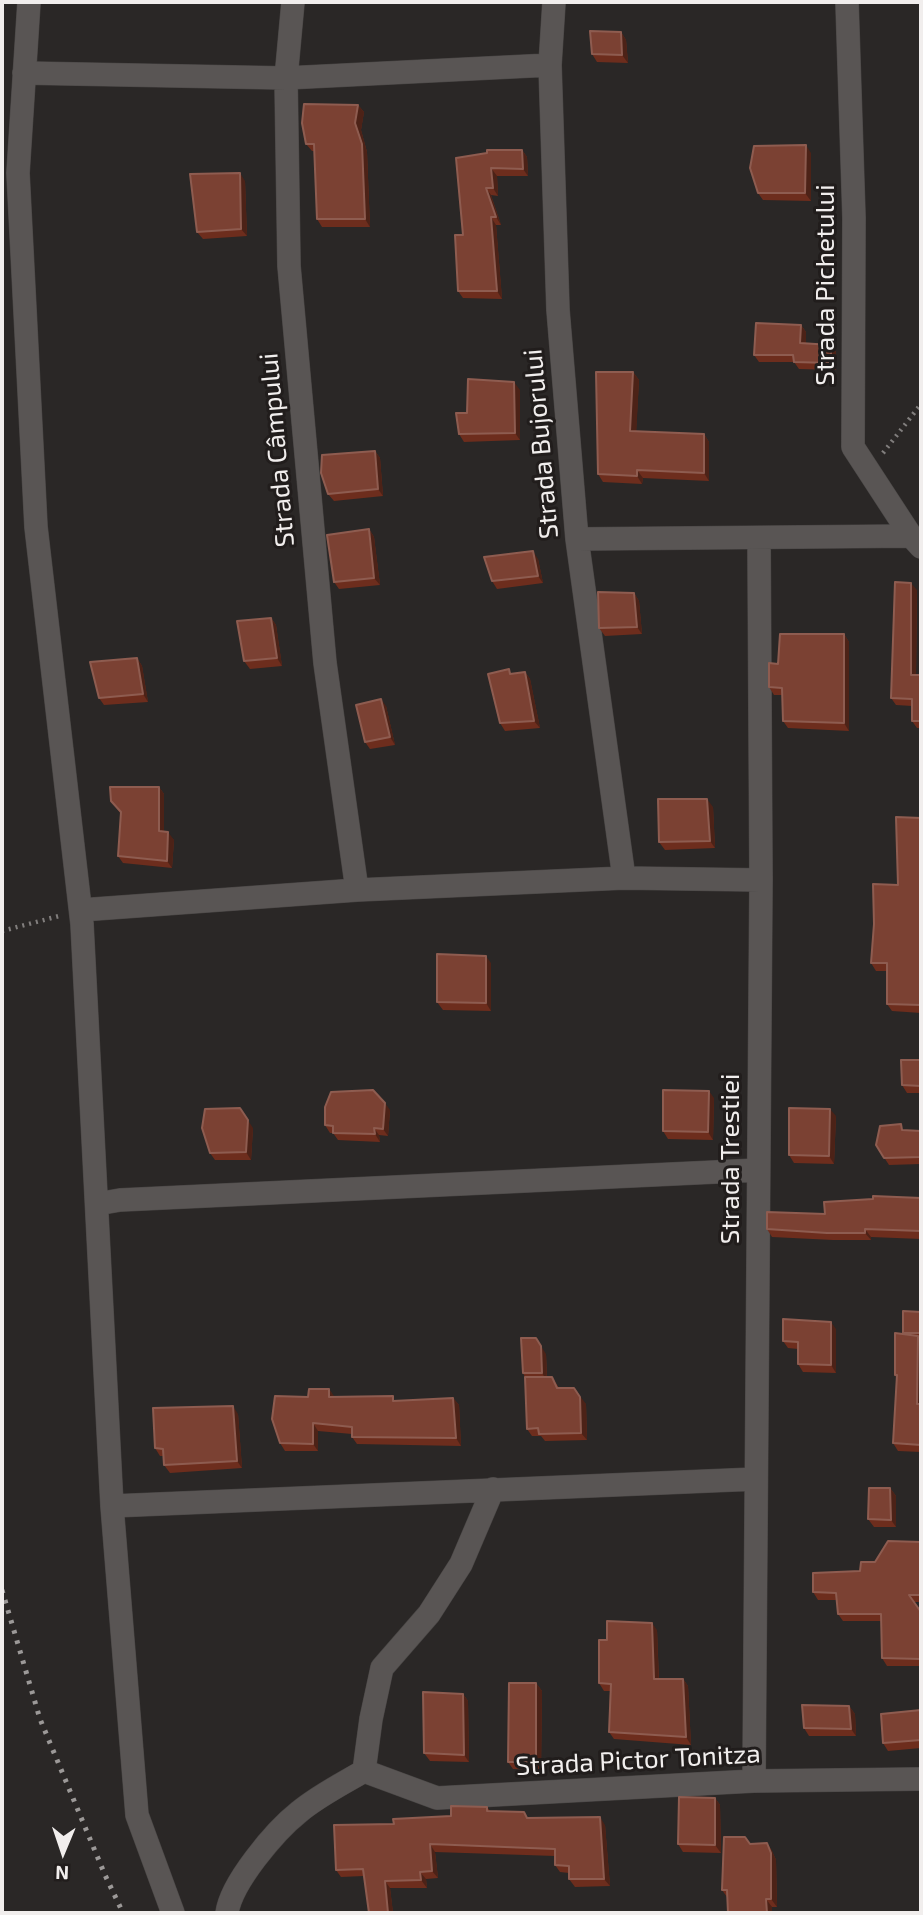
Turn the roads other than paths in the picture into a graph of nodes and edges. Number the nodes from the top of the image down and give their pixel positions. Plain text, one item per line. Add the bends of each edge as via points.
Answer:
1 (29, 2) edge
2 (293, 2) edge
3 (554, 2) edge
4 (847, 2) edge
5 (550, 65) junction
6 (24, 73) junction
7 (286, 78) junction
8 (759, 538) junction
9 (577, 539) junction
10 (916, 541) edge
11 (624, 878) junction
12 (761, 880) junction
13 (357, 890) junction
14 (80, 910) junction
15 (758, 1170) junction
16 (97, 1204) junction
17 (756, 1479) junction
18 (493, 1489) junction
19 (112, 1506) junction
20 (363, 1771) junction
21 (921, 1779) edge
22 (754, 1782) junction
23 (173, 1913) edge
24 (227, 1913) edge

1 - 6 street
2 - 7 street, Strada Câmpului
3 - 5 street, Strada Bujorului
4 - 10 street, Strada Pichetului via 854,218 853,447
5 - 7 street
5 - 9 street, Strada Bujorului via 558,310
6 - 7 street
6 - 14 street via 18,173 36,527
7 - 13 street, Strada Câmpului via 289,267 325,663
8 - 9 street
8 - 10 street
8 - 12 street, Strada Trestiei
9 - 11 street, Strada Bujorului
11 - 12 street
11 - 13 street
12 - 15 street, Strada Trestiei
13 - 14 street
14 - 16 street
15 - 16 street
15 - 17 street, Strada Trestiei
16 - 19 street
17 - 18 street
17 - 22 street, Strada Trestiei
18 - 19 street
18 - 20 street via 461,1564 429,1615 382,1668
19 - 23 street via 137,1815
20 - 22 street, Strada Pictor Tonitza via 437,1798
20 - 24 street via 299,1812 265,1847 247,1870
21 - 22 street, Strada Pictor Tonitza

